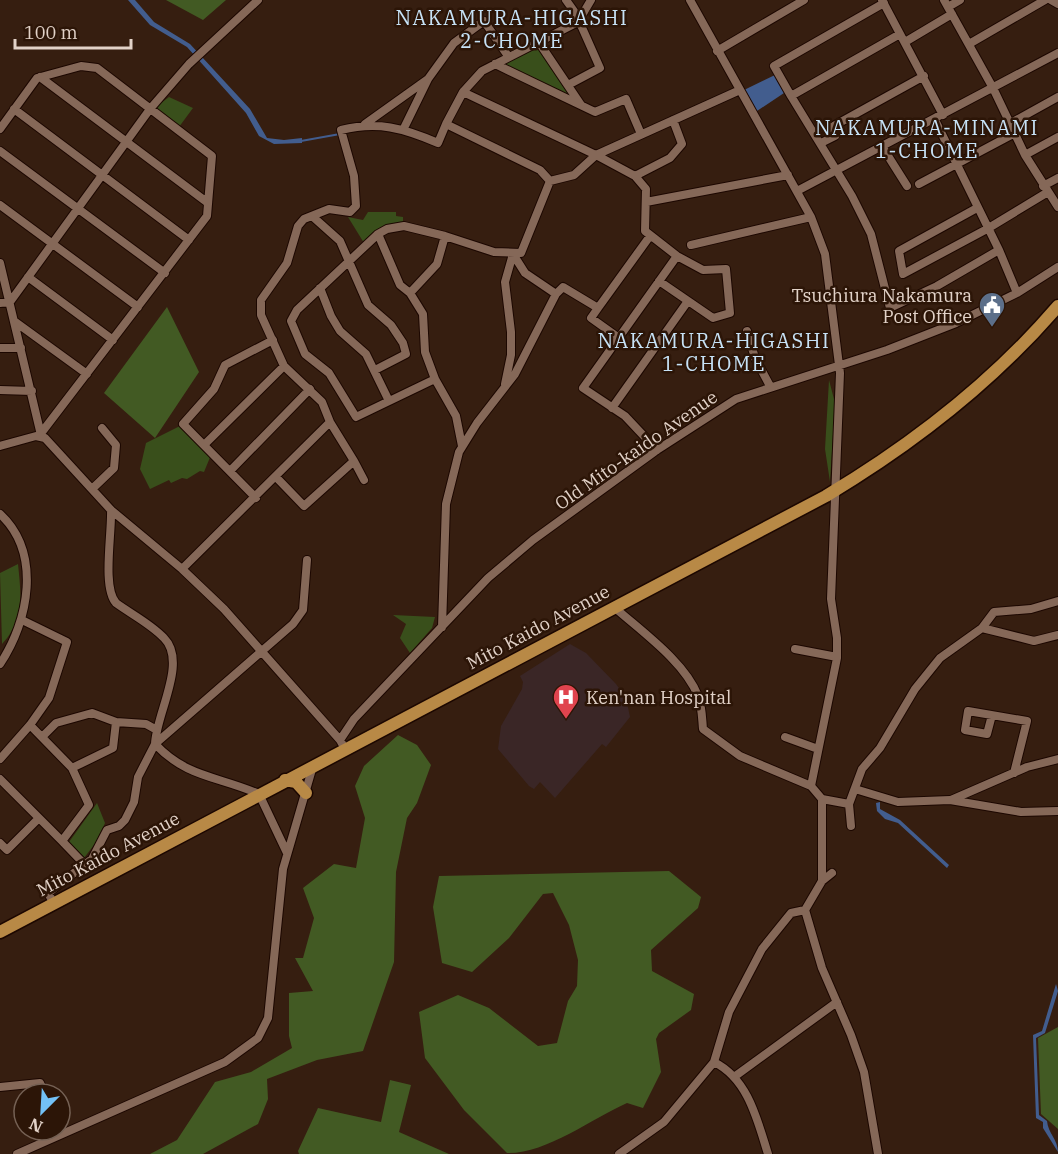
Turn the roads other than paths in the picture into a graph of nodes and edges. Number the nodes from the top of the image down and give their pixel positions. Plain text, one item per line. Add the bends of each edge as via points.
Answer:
1 (258, 0) edge
2 (566, 0) edge
3 (591, 0) edge
4 (690, 0) edge
5 (804, 0) edge
6 (960, 0) edge
7 (1045, 0) edge
8 (1051, 0) edge
9 (883, 2) edge
10 (1058, 4) edge
11 (948, 7) edge
12 (578, 22) junction
13 (900, 34) junction
14 (538, 41) junction
15 (905, 42) junction
16 (969, 44) junction
17 (717, 51) junction
18 (1058, 53) edge
19 (508, 56) junction
20 (495, 64) junction
21 (924, 76) junction
22 (40, 77) junction
23 (428, 79) junction
24 (568, 85) junction
25 (993, 88) junction
26 (740, 90) junction
27 (463, 92) junction
28 (791, 96) junction
29 (1058, 97) edge
30 (581, 105) junction
31 (14, 109) junction
32 (150, 109) junction
33 (943, 115) junction
34 (673, 120) junction
35 (935, 120) junction
36 (1011, 123) junction
37 (365, 124) junction
38 (446, 124) junction
39 (404, 128) junction
40 (0, 129) edge
41 (1015, 133) junction
42 (641, 134) junction
43 (1058, 137) edge
44 (125, 142) junction
45 (821, 143) junction
46 (884, 148) junction
47 (0, 151) edge
48 (596, 155) junction
49 (1025, 155) junction
50 (956, 163) junction
51 (837, 171) junction
52 (102, 175) junction
53 (788, 175) junction
54 (635, 176) junction
55 (1058, 178) edge
56 (550, 181) junction
57 (919, 184) dead end
58 (907, 186) dead end
59 (1045, 189) junction
60 (797, 192) junction
61 (646, 202) junction
62 (208, 203) junction
63 (0, 205) edge
64 (1058, 207) edge
65 (977, 208) junction
66 (77, 209) junction
67 (312, 216) junction
68 (811, 217) junction
69 (987, 229) junction
70 (378, 234) junction
71 (445, 236) junction
72 (650, 236) junction
73 (189, 240) junction
74 (51, 245) junction
75 (691, 245) dead end
76 (999, 250) junction
77 (513, 254) junction
78 (677, 256) junction
79 (349, 260) junction
80 (0, 263) edge
81 (1058, 267) edge
82 (165, 273) junction
83 (28, 278) junction
84 (659, 282) junction
85 (320, 288) junction
86 (1017, 292) junction
87 (410, 294) junction
88 (556, 294) junction
89 (688, 301) junction
90 (10, 302) junction
91 (0, 303) edge
92 (1058, 306) edge
93 (138, 307) junction
94 (598, 308) junction
95 (14, 321) junction
96 (747, 331) dead end
97 (619, 338) junction
98 (113, 340) junction
99 (273, 340) junction
100 (0, 348) edge
101 (21, 348) junction
102 (284, 366) junction
103 (838, 366) junction
104 (375, 370) junction
105 (87, 374) junction
106 (435, 379) junction
107 (770, 386) junction
108 (504, 388) junction
109 (0, 390) edge
110 (310, 390) junction
111 (32, 391) junction
112 (390, 401) junction
113 (612, 408) junction
114 (330, 422) junction
115 (102, 428) dead end
116 (41, 434) junction
117 (204, 445) junction
118 (0, 446) edge
119 (462, 446) junction
120 (657, 450) junction
121 (354, 461) junction
122 (230, 471) junction
123 (276, 477) junction
124 (364, 480) dead end
125 (92, 489) junction
126 (834, 491) junction
127 (256, 498) junction
128 (111, 510) junction
129 (0, 514) edge
130 (307, 560) dead end
131 (182, 569) junction
132 (1058, 601) edge
133 (614, 608) junction
134 (22, 620) junction
135 (442, 627) junction
136 (982, 628) junction
137 (1058, 635) edge
138 (795, 649) dead end
139 (262, 650) junction
140 (837, 657) junction
141 (0, 664) edge
142 (992, 715) dead end
143 (116, 722) junction
144 (30, 725) junction
145 (155, 729) junction
146 (42, 736) junction
147 (784, 737) dead end
148 (155, 744) junction
149 (342, 745) junction
150 (818, 749) junction
151 (0, 759) edge
152 (1058, 759) edge
153 (313, 766) junction
154 (72, 768) junction
155 (1014, 773) junction
156 (0, 779) edge
157 (285, 780) junction
158 (811, 786) junction
159 (855, 789) junction
160 (306, 793) junction
161 (259, 794) junction
162 (822, 799) junction
163 (950, 800) junction
164 (849, 804) junction
165 (1058, 811) edge
166 (39, 818) junction
167 (851, 826) dead end
168 (62, 841) junction
169 (0, 843) edge
170 (287, 853) junction
171 (86, 866) junction
172 (832, 873) dead end
173 (822, 881) junction
174 (53, 902) junction
175 (805, 910) junction
176 (0, 932) edge
177 (837, 1002) junction
178 (714, 1062) junction
179 (734, 1077) junction
180 (72, 1126) edge
181 (40, 1142) edge
182 (18, 1154) edge
183 (619, 1154) edge
184 (768, 1154) edge
185 (878, 1154) edge

1 - 32 street via 189,64
2 - 12 street
3 - 12 street
4 - 17 street
5 - 17 street
6 - 11 street
7 - 16 street
8 - 10 street
9 - 13 street
9 - 28 street via 774,66
11 - 15 street
11 - 16 street
12 - 14 street
12 - 24 street via 600,68
13 - 15 street
13 - 28 street
14 - 19 street
14 - 24 street
15 - 21 street
16 - 25 street
17 - 26 street
18 - 25 street
19 - 20 street
19 - 23 street via 484,21 454,43
20 - 27 street via 482,71
20 - 30 street
21 - 33 street
21 - 45 street via 830,128 835,136
22 - 31 street
22 - 32 street via 81,66 97,68
22 - 44 street
23 - 37 street
23 - 39 street
24 - 30 street
25 - 33 street
25 - 36 street
26 - 34 street
26 - 53 street
27 - 38 street
27 - 48 street
28 - 45 street
29 - 36 street
30 - 42 street via 595,111 626,99
31 - 40 street
31 - 52 street
32 - 44 street
32 - 62 street via 212,156
33 - 35 street
34 - 42 street
34 - 54 street via 682,144 670,158
35 - 46 street
35 - 50 street
36 - 41 street
37 - 39 street
37 - 67 street via 341,130 354,176 356,206 350,212 329,209
38 - 39 street via 438,143
38 - 56 street via 540,170
41 - 49 street
41 - 50 street
42 - 48 street
43 - 49 street
44 - 52 street
44 - 62 street
45 - 51 street
46 - 51 street
46 - 58 street
47 - 66 street
48 - 54 street
48 - 56 street via 574,175
49 - 59 street
50 - 57 street
50 - 65 street
51 - 60 street
51 - 76 street via 871,234 890,308
52 - 66 street
52 - 73 street
53 - 60 street
53 - 61 street
54 - 61 street via 646,189
55 - 59 street
56 - 77 street via 521,253
59 - 64 street
59 - 69 street
60 - 68 street
61 - 72 street via 645,231
62 - 73 street via 207,216
63 - 74 street
65 - 69 street
65 - 69 street via 899,250 903,274
66 - 74 street
66 - 82 street
67 - 79 street via 340,241
67 - 99 street via 298,226 287,263 261,300 261,315
68 - 75 street
68 - 103 street via 825,254
69 - 76 street
70 - 71 street via 404,226
70 - 79 street
70 - 87 street via 400,285
71 - 77 street
71 - 87 street via 437,264
72 - 78 street
72 - 94 street
73 - 82 street
74 - 83 street
74 - 93 street
76 - 86 street
77 - 88 street via 525,273
77 - 108 street via 505,282 510,302 511,344
78 - 84 street
78 - 89 street via 703,270 726,269 730,313 713,318
79 - 85 street
79 - 104 street via 368,305 391,325 406,354
80 - 90 street
81 - 86 street, Old Mito-kaido Avenue
82 - 93 street
83 - 90 street
83 - 98 street
84 - 89 street
84 - 97 street
85 - 104 street via 340,331 366,354
85 - 112 street via 291,321 305,354 329,373 356,417
86 - 103 street, Old Mito-kaido Avenue via 956,323
87 - 106 street via 423,314 425,352
88 - 94 street via 563,287
88 - 108 street
89 - 113 street
90 - 91 street
90 - 95 street
92 - 126 highway, Mito Kaido Avenue via 1007,360 942,418
93 - 98 street
94 - 97 street via 591,318
95 - 101 street
95 - 105 street
96 - 107 street via 755,358
97 - 113 street via 583,388
98 - 105 street
99 - 102 street
99 - 117 street via 225,365 214,389 186,419 183,424
100 - 101 street
101 - 111 street
102 - 110 street
102 - 117 street
103 - 107 street, Old Mito-kaido Avenue
103 - 126 street
104 - 112 street
105 - 116 street
106 - 112 street
106 - 119 street via 456,417
107 - 120 street, Old Mito-kaido Avenue via 736,399
108 - 119 street
109 - 111 street
110 - 114 street
110 - 122 street
111 - 116 street
113 - 120 street via 625,416
114 - 121 street
114 - 123 street
115 - 125 street via 116,445 114,468
116 - 118 street
116 - 125 street
117 - 122 street
119 - 135 street via 446,504
120 - 135 street, Old Mito-kaido Avenue via 533,540 488,578
121 - 123 street via 304,506
121 - 124 street
122 - 127 street
123 - 127 street
125 - 128 street
126 - 133 highway, Mito Kaido Avenue
126 - 140 street via 831,598
127 - 131 street
128 - 131 street
128 - 145 street via 110,596 165,639 173,655 172,679
129 - 134 street via 12,526 22,547 27,589
130 - 139 street via 303,610 293,624
131 - 139 street
132 - 136 street via 1031,609 994,612
133 - 149 highway, Mito Kaido Avenue
133 - 158 street via 662,649 687,677 699,696 703,729 740,756
134 - 141 street
134 - 144 street via 67,642 49,698
135 - 149 street, Old Mito-kaido Avenue via 354,719
136 - 137 street via 1034,640
136 - 159 street via 940,658 915,689 880,748 862,769
138 - 140 street
139 - 148 street
139 - 149 street
140 - 150 street
142 - 155 street via 1027,721
143 - 145 street via 146,724
143 - 146 street via 92,713 56,723
143 - 154 street via 113,748
144 - 146 street
144 - 151 street
145 - 148 street
146 - 154 street
147 - 150 street
148 - 161 street via 183,768
148 - 171 street via 138,777 126,820 108,830
149 - 153 highway, Mito Kaido Avenue
150 - 158 street
152 - 155 street
153 - 157 highway, Mito Kaido Avenue
153 - 160 street
154 - 168 street via 89,805
155 - 163 street
156 - 166 street
157 - 160 highway via 296,782
157 - 161 highway, Mito Kaido Avenue
158 - 162 street
159 - 163 street via 898,802
159 - 164 street
160 - 170 street
161 - 170 street
161 - 174 highway, Mito Kaido Avenue
162 - 164 street
162 - 173 street
163 - 165 street via 1022,812
164 - 167 street
166 - 168 street
166 - 169 street via 7,850
168 - 171 street
170 - 180 street via 268,1018 258,1038 225,1062
171 - 174 street via 48,893
172 - 173 street
173 - 175 street
174 - 176 highway, Mito Kaido Avenue
175 - 177 street
175 - 178 street via 791,913 762,949 729,1012
177 - 179 street
177 - 185 street via 864,1072
178 - 179 street
178 - 183 street via 664,1122
179 - 184 street via 754,1108
181 - 182 street

